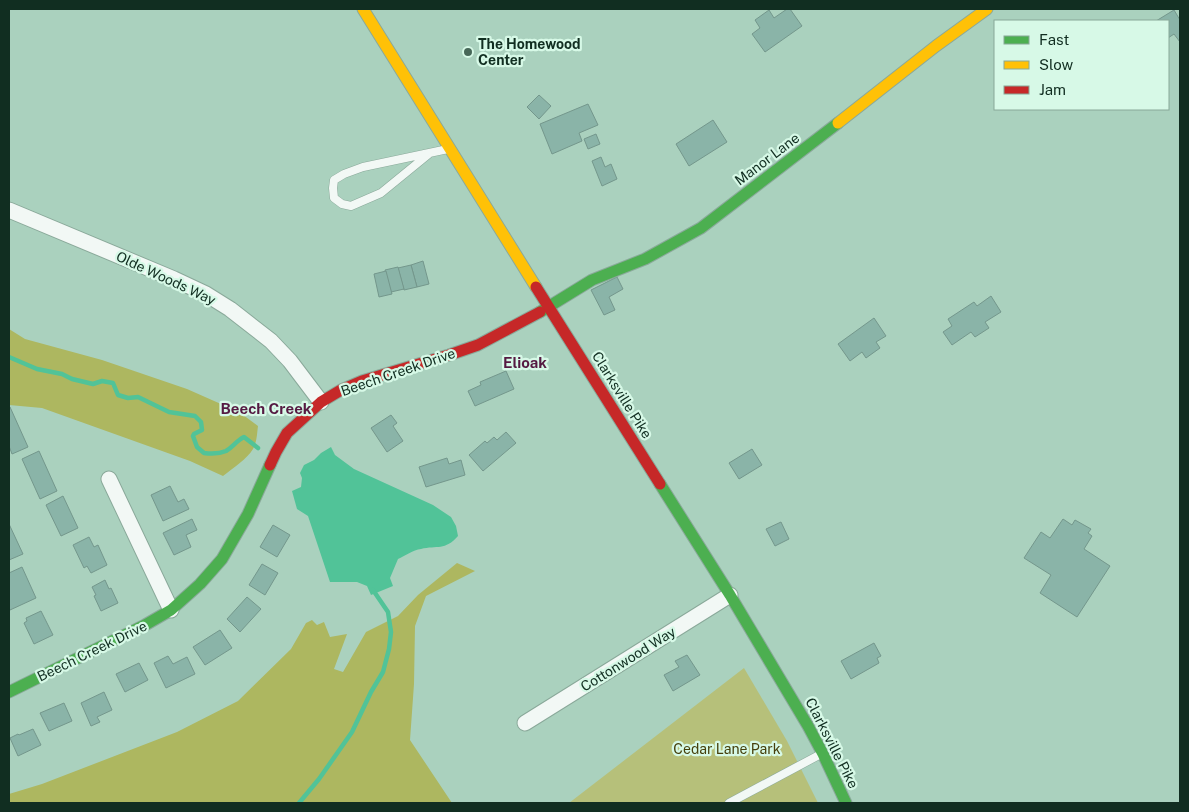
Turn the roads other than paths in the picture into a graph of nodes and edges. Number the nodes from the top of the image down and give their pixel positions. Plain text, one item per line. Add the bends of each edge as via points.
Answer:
1 (363, 9) edge
2 (986, 9) edge
3 (450, 149) junction
4 (430, 153) junction
5 (9, 210) edge
6 (548, 307) junction
7 (321, 402) junction
8 (109, 479) dead end
9 (730, 595) junction
10 (170, 610) junction
11 (10, 689) edge
12 (525, 723) dead end
13 (822, 754) junction
14 (729, 803) edge
15 (846, 803) edge

1 - 3 street, Clarksville Pike
2 - 6 street, Manor Lane via 701,228 645,259 592,280
3 - 4 lane
3 - 6 street, Clarksville Pike
4 - 4 lane via 344,174 334,180 334,198 351,206 381,193
5 - 7 street, Olde Woods Way via 206,294 272,341
6 - 7 street, Beech Creek Drive via 478,344 362,382
6 - 9 street, Clarksville Pike
7 - 10 street, Beech Creek Drive via 287,433 222,559
8 - 10 street
9 - 12 street, Cottonwood Way
9 - 13 street, Clarksville Pike
10 - 11 street, Beech Creek Drive
13 - 14 lane
13 - 15 street, Clarksville Pike

